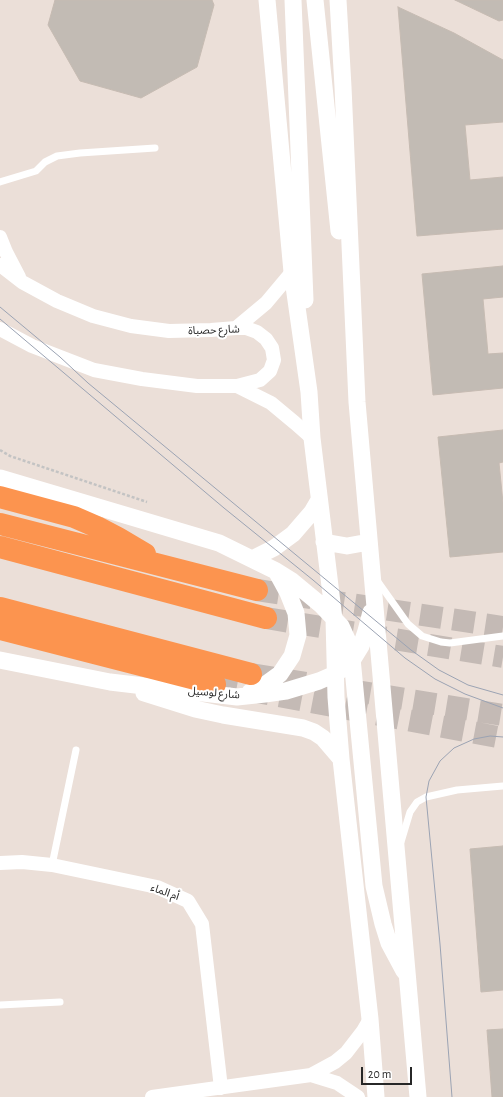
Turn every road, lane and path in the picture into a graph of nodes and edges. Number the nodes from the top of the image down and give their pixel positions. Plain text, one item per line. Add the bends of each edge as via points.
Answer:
1 (267, 0) edge
2 (294, 0) edge
3 (315, 0) edge
4 (338, 0) edge
5 (154, 148) dead end
6 (0, 182) edge
7 (0, 237) edge
8 (0, 265) edge
9 (292, 272) junction
10 (22, 282) junction
11 (236, 328) junction
12 (0, 329) edge
13 (237, 386) junction
14 (309, 392) junction
15 (357, 402) junction
16 (312, 438) junction
17 (0, 450) edge
18 (0, 478) edge
19 (0, 497) edge
20 (319, 500) junction
21 (153, 504) dead end
22 (0, 524) edge
23 (324, 542) junction
24 (369, 542) junction
25 (0, 547) edge
26 (252, 559) junction
27 (159, 564) junction
28 (276, 571) junction
29 (372, 573) junction
30 (257, 590) tunnel mouth
31 (374, 594) junction
32 (0, 608) edge
33 (266, 618) tunnel mouth
34 (334, 619) junction
35 (0, 629) edge
36 (503, 636) edge
37 (353, 659) junction
38 (0, 660) edge
39 (251, 674) tunnel mouth
40 (335, 674) junction
41 (110, 682) junction
42 (215, 684) tunnel mouth
43 (237, 697) junction
44 (76, 750) dead end
45 (341, 759) junction
46 (503, 786) edge
47 (397, 856) junction
48 (0, 863) edge
49 (52, 865) junction
50 (408, 977) junction
51 (60, 1002) dead end
52 (0, 1005) edge
53 (370, 1019) junction
54 (311, 1075) junction
55 (221, 1088) junction
56 (152, 1097) edge
57 (358, 1097) edge
58 (376, 1097) edge
59 (418, 1097) edge

1 - 9 street
2 - 14 street
3 - 15 street
4 - 15 street
5 - 6 lane via 57,156 45,162 36,171
7 - 10 street
8 - 10 street, شارع حصباة
9 - 11 street via 266,302
9 - 14 street
10 - 11 street, شارع حصباة via 56,301 131,326 169,331
11 - 13 street, شارع حصباة via 257,332 266,339 272,348 274,360 270,371 260,380
12 - 13 street, شارع حصباة via 32,346 94,370 197,386
13 - 16 street via 271,404
14 - 16 street
15 - 24 street
16 - 20 street
17 - 21 path via 10,456
18 - 26 street via 220,543
19 - 27 highway via 74,517 96,526
20 - 23 street
20 - 26 street via 293,534 274,548
22 - 27 highway
23 - 24 street via 346,546
23 - 34 street
24 - 29 street
25 - 33 highway
26 - 28 street
27 - 30 highway
28 - 34 street via 307,592
28 - 43 street via 296,613 298,635 292,656 280,674 262,687
29 - 31 street
29 - 36 lane via 408,624 422,636 450,643
31 - 37 street, شارع لوسيل via 366,631
31 - 47 street
32 - 39 highway
34 - 37 street via 346,636
34 - 40 street
35 - 42 highway
37 - 40 street, شارع لوسيل
37 - 50 street via 374,886 389,943
38 - 41 street, شارع لوسيل
40 - 43 street, شارع لوسيل via 286,691
40 - 45 street
41 - 43 street, شارع لوسيل
41 - 45 street via 223,716 303,728 323,738
44 - 49 lane
45 - 53 street
46 - 47 lane via 457,790 417,802 410,812
47 - 50 street
48 - 49 street, أم الماء
49 - 55 street, أم الماء via 157,887 188,901 202,924
50 - 59 street
51 - 52 lane
53 - 54 street via 346,1053
53 - 58 street
54 - 55 street
54 - 57 street via 337,1083
55 - 56 street

